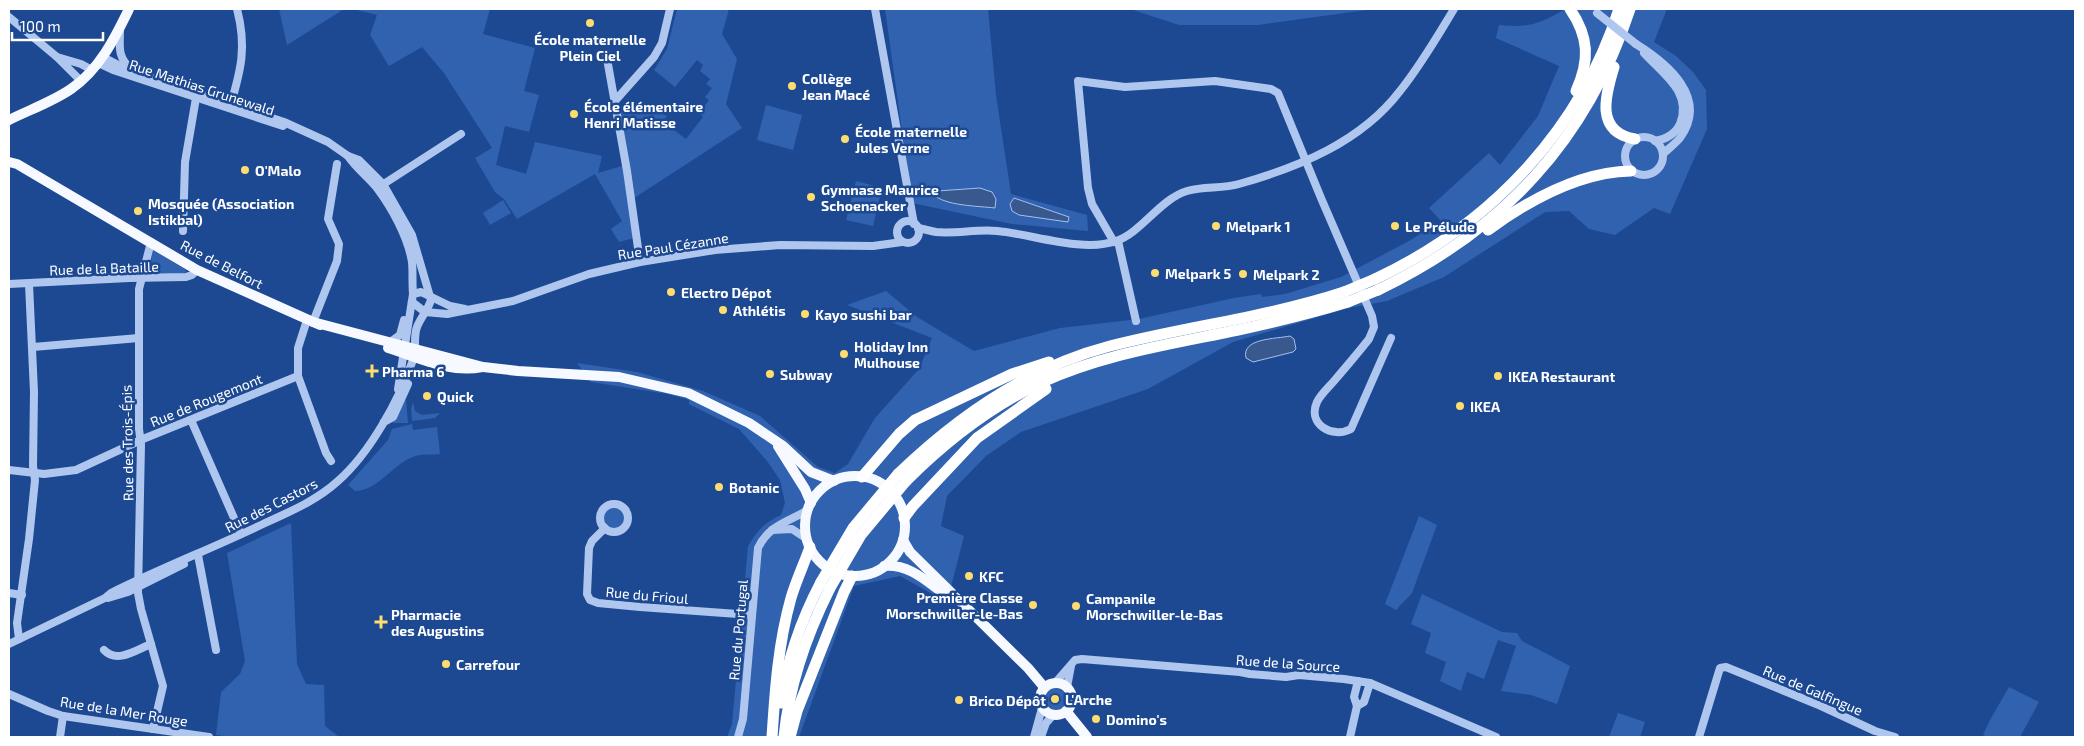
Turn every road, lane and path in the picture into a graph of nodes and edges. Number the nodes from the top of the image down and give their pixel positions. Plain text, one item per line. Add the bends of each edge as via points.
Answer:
1 (129, 9) edge
2 (237, 9) edge
3 (670, 9) edge
4 (875, 9) edge
5 (1454, 9) edge
6 (1570, 9) edge
7 (1619, 9) edge
8 (1630, 9) edge
9 (1594, 11) edge
10 (9, 18) edge
11 (120, 28) junction
12 (1620, 41) junction
13 (1636, 44) junction
14 (606, 53) dead end
15 (57, 57) junction
16 (98, 63) junction
17 (138, 72) junction
18 (81, 81) junction
19 (196, 98) junction
20 (614, 102) junction
21 (231, 107) junction
22 (9, 120) edge
23 (461, 134) dead end
24 (1635, 140) junction
25 (1655, 141) junction
26 (9, 154) edge
27 (1663, 154) junction
28 (1305, 162) junction
29 (13, 163) edge
30 (337, 164) dead end
31 (1631, 171) junction
32 (380, 186) junction
33 (1499, 197) junction
34 (909, 203) junction
35 (904, 222) junction
36 (916, 226) junction
37 (897, 230) junction
38 (183, 231) dead end
39 (936, 232) junction
40 (917, 239) junction
41 (1116, 241) junction
42 (151, 242) junction
43 (902, 242) junction
44 (886, 243) junction
45 (1460, 244) junction
46 (640, 262) junction
47 (197, 270) junction
48 (143, 278) junction
49 (9, 284) edge
50 (29, 284) junction
51 (1377, 285) junction
52 (430, 296) junction
53 (1346, 297) junction
54 (412, 298) junction
55 (469, 310) junction
56 (424, 312) junction
57 (410, 316) junction
58 (310, 321) junction
59 (1136, 321) dead end
60 (139, 338) junction
61 (1391, 338) dead end
62 (389, 343) junction
63 (33, 347) junction
64 (411, 354) junction
65 (1119, 355) junction
66 (1063, 361) junction
67 (298, 376) junction
68 (398, 394) junction
69 (191, 420) junction
70 (383, 423) junction
71 (140, 441) junction
72 (774, 441) junction
73 (331, 461) dead end
74 (9, 470) edge
75 (34, 474) junction
76 (862, 477) junction
77 (902, 477) junction
78 (834, 481) junction
79 (809, 506) junction
80 (904, 518) junction
81 (605, 528) dead end
82 (772, 530) junction
83 (241, 534) junction
84 (903, 540) junction
85 (809, 543) junction
86 (198, 555) junction
87 (884, 566) junction
88 (852, 576) junction
89 (139, 583) junction
90 (826, 585) junction
91 (9, 593) edge
92 (22, 596) junction
93 (752, 615) junction
94 (983, 624) junction
95 (19, 639) junction
96 (9, 644) edge
97 (151, 644) junction
98 (104, 650) dead end
99 (216, 650) dead end
100 (1071, 666) junction
101 (1358, 681) junction
102 (1055, 683) junction
103 (1370, 683) junction
104 (1067, 687) junction
105 (1044, 688) junction
106 (9, 694) edge
107 (1358, 706) junction
108 (1042, 708) junction
109 (1066, 711) junction
110 (1053, 715) junction
111 (63, 716) junction
112 (153, 729) junction
113 (1869, 733) edge
114 (60, 737) edge
115 (209, 737) edge
116 (738, 737) edge
117 (774, 737) edge
118 (784, 737) edge
119 (790, 737) edge
120 (1034, 737) edge
121 (1041, 737) edge
122 (1087, 737) edge
123 (1350, 737) edge
124 (1496, 737) edge
125 (1699, 737) edge
126 (1895, 737) edge

1 - 11 main road
2 - 21 street via 244,50
3 - 20 street via 662,43
4 - 34 street
5 - 28 street via 1398,94 1343,142
6 - 33 highway via 1586,43 1583,75 1558,121
7 - 33 highway via 1610,38 1570,115 1531,165
8 - 12 highway
9 - 13 street, bridge
10 - 15 street
11 - 16 main road
11 - 17 street, Rue Mathias Grunewald via 118,47 121,58
12 - 24 highway via 1606,103 1607,118 1617,134
12 - 45 highway via 1588,105 1555,153 1514,197
13 - 25 street via 1668,76 1682,98 1683,108 1677,130 1671,136
13 - 27 street via 1674,73 1688,96 1690,108 1685,130
14 - 20 street
15 - 16 street via 81,64
15 - 18 street
16 - 17 street, Rue Mathias Grunewald
16 - 18 main road
16 - 19 street, Rue Mathias Grunewald
17 - 21 street, Rue Mathias Grunewald
18 - 22 main road
19 - 21 street, Rue Mathias Grunewald
19 - 38 street via 185,162
20 - 46 street
21 - 32 street, Rue Mathias Grunewald via 284,122 328,142
23 - 32 street
24 - 25 street via 1645,137
24 - 31 street via 1629,144 1625,154
25 - 27 street
26 - 29 main road, Rue de Belfort
27 - 31 street via 1661,165 1653,173 1643,175
28 - 41 street via 1237,185 1188,191 1175,196
28 - 41 street via 1278,93 1271,89 1215,81 1125,86 1078,81 1088,188 1092,204
28 - 61 street via 1374,327 1369,339 1317,402 1319,424 1333,433 1351,429
29 - 42 main road, Rue de Belfort
30 - 58 street via 328,219 339,244 337,261
31 - 45 highway via 1607,172 1544,195 1512,212 1476,238
32 - 52 street, Rue Mathias Grunewald via 412,235
32 - 54 street, Rue Mathias Grunewald via 406,240 412,261
33 - 51 highway
34 - 35 street
34 - 36 street
35 - 36 street
35 - 37 street
36 - 39 street
36 - 40 street
37 - 43 street
37 - 44 street
39 - 40 street
39 - 41 street via 996,230 1069,243
40 - 43 street via 910,243
41 - 59 street
42 - 47 main road, Rue de Belfort
42 - 48 street, Rue des Trois-Épis
43 - 44 street, Rue Paul Cézanne
44 - 46 street, Rue Paul Cézanne via 715,250
45 - 51 highway via 1407,276
46 - 55 street, Rue Paul Cézanne via 589,274 514,301
47 - 48 street, Rue de la Bataille via 186,277
47 - 58 main road, Rue de Belfort
48 - 50 street, Rue de la Bataille
48 - 60 street, Rue des Trois-Épis via 139,289
49 - 50 street, Rue de la Bataille
50 - 63 street
51 - 53 highway, bridge
52 - 54 street, Rue Paul Cézanne via 421,292
52 - 55 street, Rue Paul Cézanne via 450,306
52 - 56 street
53 - 65 highway via 1286,319
53 - 66 highway via 1109,346
54 - 56 street
54 - 57 street, Rue Mathias Grunewald
55 - 56 street, Rue Paul Cézanne via 447,314
56 - 64 street
57 - 62 street, Rue Mathias Grunewald via 398,337
57 - 64 street, Rue Mathias Grunewald
58 - 62 main road, Rue de Belfort
58 - 64 main road, Rue de Belfort
58 - 67 street via 298,348
60 - 63 street
60 - 71 street, Rue des Trois-Épis
62 - 64 main road, Rue de Belfort
63 - 75 street
64 - 68 street, Rue des Castors
64 - 68 street, Rue des Castors
64 - 70 street via 414,367 404,394 393,417
64 - 72 main road, Rue de Belfort via 483,367 619,377 662,386 702,399 749,423
65 - 77 highway via 1040,383 955,436
65 - 80 highway via 1040,392 1001,419 955,459
66 - 76 highway via 1051,361 1012,374 915,420
66 - 77 highway via 993,396 947,429
67 - 69 street, Rue de Rougemont
67 - 73 street
68 - 70 street, Rue des Castors
69 - 71 street, Rue de Rougemont
69 - 83 street
70 - 83 street, Rue des Castors via 338,482 295,509
71 - 75 street, Rue de Rougemont via 76,470
71 - 89 street, Rue des Trois-Épis
72 - 78 main road, Rue de Belfort via 811,472
72 - 79 main road, Rue de Belfort via 805,489
74 - 75 street, Rue de Rougemont
75 - 92 street
76 - 78 main road
76 - 80 main road via 885,486 901,506
77 - 90 highway, bridge via 853,528
78 - 79 main road via 821,490
79 - 82 street, Rue du Portugal
79 - 85 main road via 806,520
80 - 84 main road
81 - 93 street, Rue du Frioul via 589,548 587,594 590,600
82 - 85 street via 792,529
82 - 93 street, Rue du Portugal via 758,548
83 - 86 street, Rue des Castors
84 - 87 main road
84 - 94 main road via 910,552
85 - 88 main road via 817,558 827,567
85 - 117 highway via 782,636 774,693
86 - 89 street, Rue des Castors via 172,564
86 - 99 street
87 - 88 main road via 869,574
87 - 94 main road via 902,566 910,570
88 - 119 highway via 797,711
89 - 95 street, Rue des Castors
89 - 97 street, Rue des Trois-Épis via 141,609
90 - 117 highway via 808,608 787,669
90 - 118 highway via 791,695
91 - 92 street
92 - 95 street via 17,624
93 - 116 street, Rue du Portugal via 743,719
94 - 105 main road
95 - 96 street, Rue des Castors
97 - 98 street via 119,658 109,656
97 - 112 street, Rue des Trois-Épis via 163,686
100 - 101 street, Rue de la Source via 1074,660 1082,660
100 - 102 street
100 - 104 street
101 - 103 street, Rue de la Source
101 - 107 street via 1354,697
102 - 104 main road
102 - 105 main road
103 - 107 street via 1364,702
103 - 124 street, Rue de la Source
104 - 109 main road via 1072,696
105 - 108 main road via 1040,694
106 - 111 street, Rue de la Mer Rouge
107 - 123 street
108 - 110 main road
108 - 120 street
109 - 110 main road
109 - 122 main road
110 - 121 street
111 - 112 street, Rue de la Mer Rouge
111 - 114 street
112 - 115 street, Rue de la Mer Rouge
113 - 125 street, Rue de Galfingue via 1821,706 1726,667 1720,668
113 - 126 street, Rue de Galfingue

